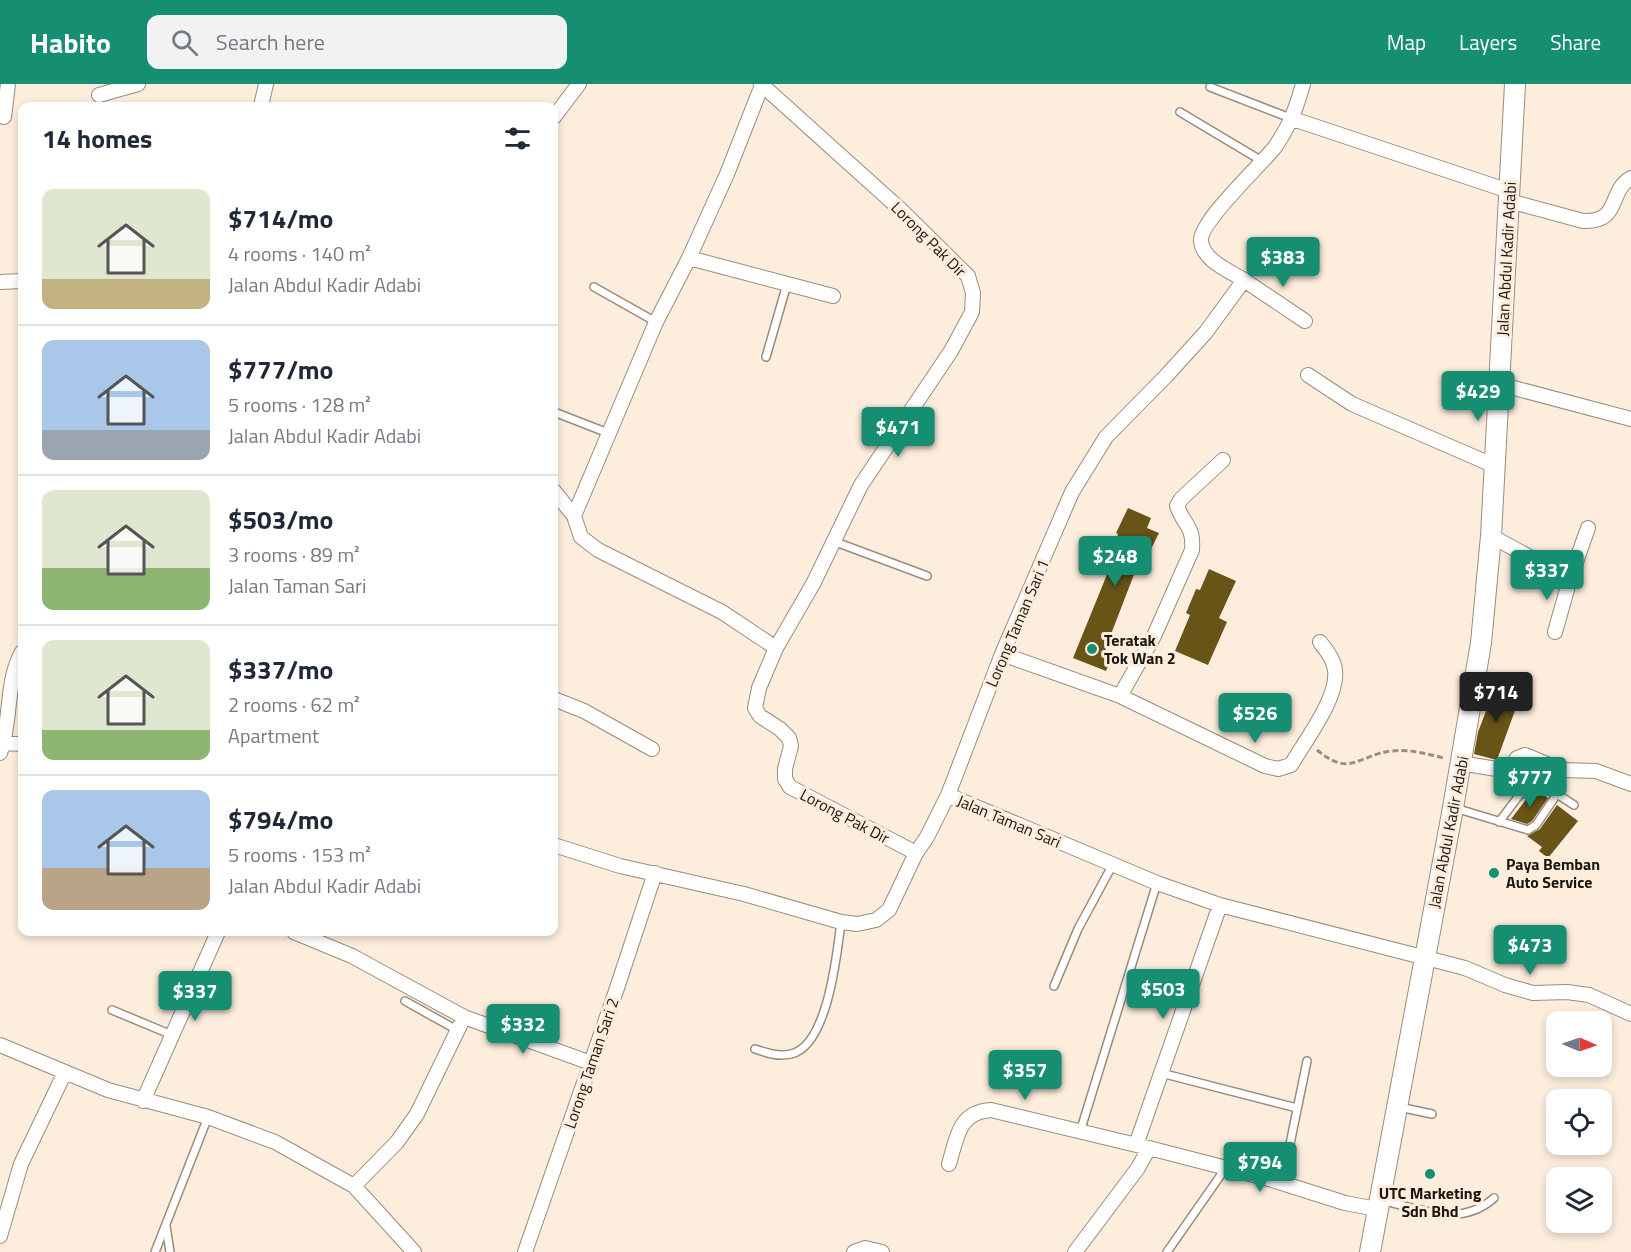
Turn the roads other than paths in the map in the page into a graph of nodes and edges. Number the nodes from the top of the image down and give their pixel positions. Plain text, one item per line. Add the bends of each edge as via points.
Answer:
1 (8, 84) edge
2 (138, 84) edge
3 (266, 84) edge
4 (579, 84) edge
5 (762, 84) edge
6 (1303, 84) edge
7 (1511, 86) edge
8 (1210, 87) dead end
9 (99, 95) dead end
10 (262, 102) edge
11 (558, 112) edge
12 (1180, 112) dead end
13 (4, 117) dead end
14 (1293, 119) junction
15 (1262, 161) junction
16 (1631, 178) edge
17 (1509, 196) junction
18 (689, 258) junction
19 (1244, 280) junction
20 (18, 281) edge
21 (0, 282) edge
22 (787, 284) junction
23 (594, 286) dead end
24 (833, 296) dead end
25 (1305, 321) dead end
26 (656, 322) junction
27 (766, 357) dead end
28 (1308, 375) dead end
29 (1499, 384) junction
30 (558, 414) edge
31 (1631, 419) edge
32 (608, 433) junction
33 (1223, 460) dead end
34 (1495, 466) junction
35 (558, 496) edge
36 (574, 516) junction
37 (1588, 528) dead end
38 (1491, 536) junction
39 (833, 541) junction
40 (927, 576) dead end
41 (1570, 579) junction
42 (1555, 632) dead end
43 (1320, 642) dead end
44 (776, 648) junction
45 (1002, 654) junction
46 (18, 665) edge
47 (1120, 696) junction
48 (558, 701) edge
49 (18, 744) edge
50 (1, 746) edge
51 (652, 749) dead end
52 (1460, 763) junction
53 (1509, 771) junction
54 (1530, 781) junction
55 (1631, 784) edge
56 (1557, 794) junction
57 (948, 795) junction
58 (1574, 805) dead end
59 (1453, 807) junction
60 (1499, 822) junction
61 (558, 846) edge
62 (916, 853) junction
63 (1113, 864) junction
64 (655, 873) junction
65 (1157, 883) junction
66 (1220, 905) junction
67 (842, 922) junction
68 (216, 936) edge
69 (304, 936) edge
70 (1424, 957) junction
71 (1054, 986) dead end
72 (405, 1001) dead end
73 (112, 1010) dead end
74 (1631, 1014) edge
75 (465, 1017) junction
76 (457, 1030) junction
77 (172, 1035) junction
78 (0, 1045) edge
79 (755, 1048) dead end
80 (1307, 1061) dead end
81 (591, 1063) junction
82 (65, 1072) junction
83 (1161, 1073) junction
84 (143, 1101) junction
85 (1396, 1107) junction
86 (1297, 1108) junction
87 (1432, 1114) dead end
88 (208, 1117) junction
89 (1080, 1132) junction
90 (1142, 1146) junction
91 (949, 1164) dead end
92 (1225, 1169) junction
93 (1282, 1183) junction
94 (354, 1186) junction
95 (1494, 1198) dead end
96 (1378, 1205) junction
97 (166, 1226) junction
98 (0, 1236) edge
99 (155, 1252) edge
100 (171, 1252) edge
101 (414, 1252) edge
102 (525, 1252) edge
103 (854, 1252) edge
104 (882, 1252) edge
105 (1074, 1252) edge
106 (1167, 1252) edge
107 (1370, 1252) edge

1 - 13 street
2 - 9 street
3 - 10 street
4 - 11 street
5 - 18 street, Lorong Pak Dir
5 - 39 street, Lorong Pak Dir via 968,276 973,293 972,312 951,351 861,484
6 - 14 street
7 - 17 main road, Jalan Abdul Kadir Adabi
8 - 14 lane
12 - 15 lane
14 - 15 street
14 - 17 street
15 - 19 street via 1216,213 1201,240 1206,256
16 - 17 street via 1607,215 1596,222
17 - 29 main road, Jalan Abdul Kadir Adabi
18 - 22 street
18 - 26 street, Lorong Pak Dir
19 - 25 street
19 - 45 street, Lorong Taman Sari 1 via 1206,332 1106,437 1072,492
20 - 21 street
22 - 24 street
22 - 27 lane
23 - 26 lane
26 - 32 street, Lorong Pak Dir
28 - 34 street via 1352,404
29 - 31 street
29 - 34 main road, Jalan Abdul Kadir Adabi
30 - 32 lane
32 - 36 street, Lorong Pak Dir
33 - 47 street via 1177,506 1190,527 1192,549 1154,636
34 - 38 main road, Jalan Abdul Kadir Adabi
35 - 36 street
36 - 44 street via 581,537 598,550 722,612
37 - 41 street
38 - 41 street
38 - 52 main road, Jalan Abdul Kadir Adabi via 1481,643
39 - 40 lane
39 - 44 street, Lorong Pak Dir
41 - 42 street
43 - 47 street via 1335,668 1331,697 1291,765 1278,770
44 - 62 street, Lorong Pak Dir via 755,708 789,738 785,779 790,787
45 - 47 street
45 - 57 street, Lorong Taman Sari 1
46 - 50 street
48 - 51 street
49 - 50 street
52 - 53 street
52 - 59 main road, Jalan Abdul Kadir Adabi
53 - 54 lane
53 - 55 street via 1517,758 1525,754 1561,770 1596,771
54 - 56 lane
54 - 60 lane
56 - 58 lane
56 - 60 lane via 1532,828 1523,830
57 - 62 street, Jalan Taman Sari
57 - 63 street, Jalan Taman Sari
59 - 60 lane
59 - 70 main road, Jalan Abdul Kadir Adabi
61 - 64 street, Jalan Taman Sari
62 - 67 street, Jalan Taman Sari via 889,909 876,920
63 - 65 street, Jalan Taman Sari
63 - 71 lane via 1078,929
64 - 67 street, Jalan Taman Sari
64 - 81 street, Lorong Taman Sari 2
65 - 66 street, Jalan Taman Sari
65 - 89 lane
66 - 70 street, Jalan Taman Sari
66 - 83 street
67 - 79 lane via 830,996 806,1045 783,1055
68 - 77 street
69 - 75 street via 352,956
70 - 74 street, Jalan Taman Sari via 1533,993 1589,995
70 - 85 main road, Jalan Abdul Kadir Adabi
72 - 76 lane
73 - 77 lane
75 - 76 street
75 - 81 street
76 - 94 street via 417,1114 397,1142
77 - 84 street
78 - 82 street
80 - 86 lane
81 - 102 street, Lorong Taman Sari 2
82 - 84 street
82 - 98 street via 21,1164
83 - 86 lane
83 - 90 street
84 - 88 street
85 - 87 lane
85 - 96 main road, Jalan Abdul Kadir Adabi
86 - 93 lane
88 - 94 street via 275,1142
88 - 97 lane
89 - 90 street
89 - 91 street via 991,1110 975,1112 961,1126
90 - 92 street
90 - 105 street via 1137,1168
92 - 93 street
92 - 106 lane
93 - 96 street via 1346,1203
94 - 101 street
95 - 96 lane via 1467,1213 1446,1215 1402,1204
96 - 107 main road, Jalan Abdul Kadir Adabi
97 - 99 lane
97 - 100 lane
103 - 104 street via 865,1248

